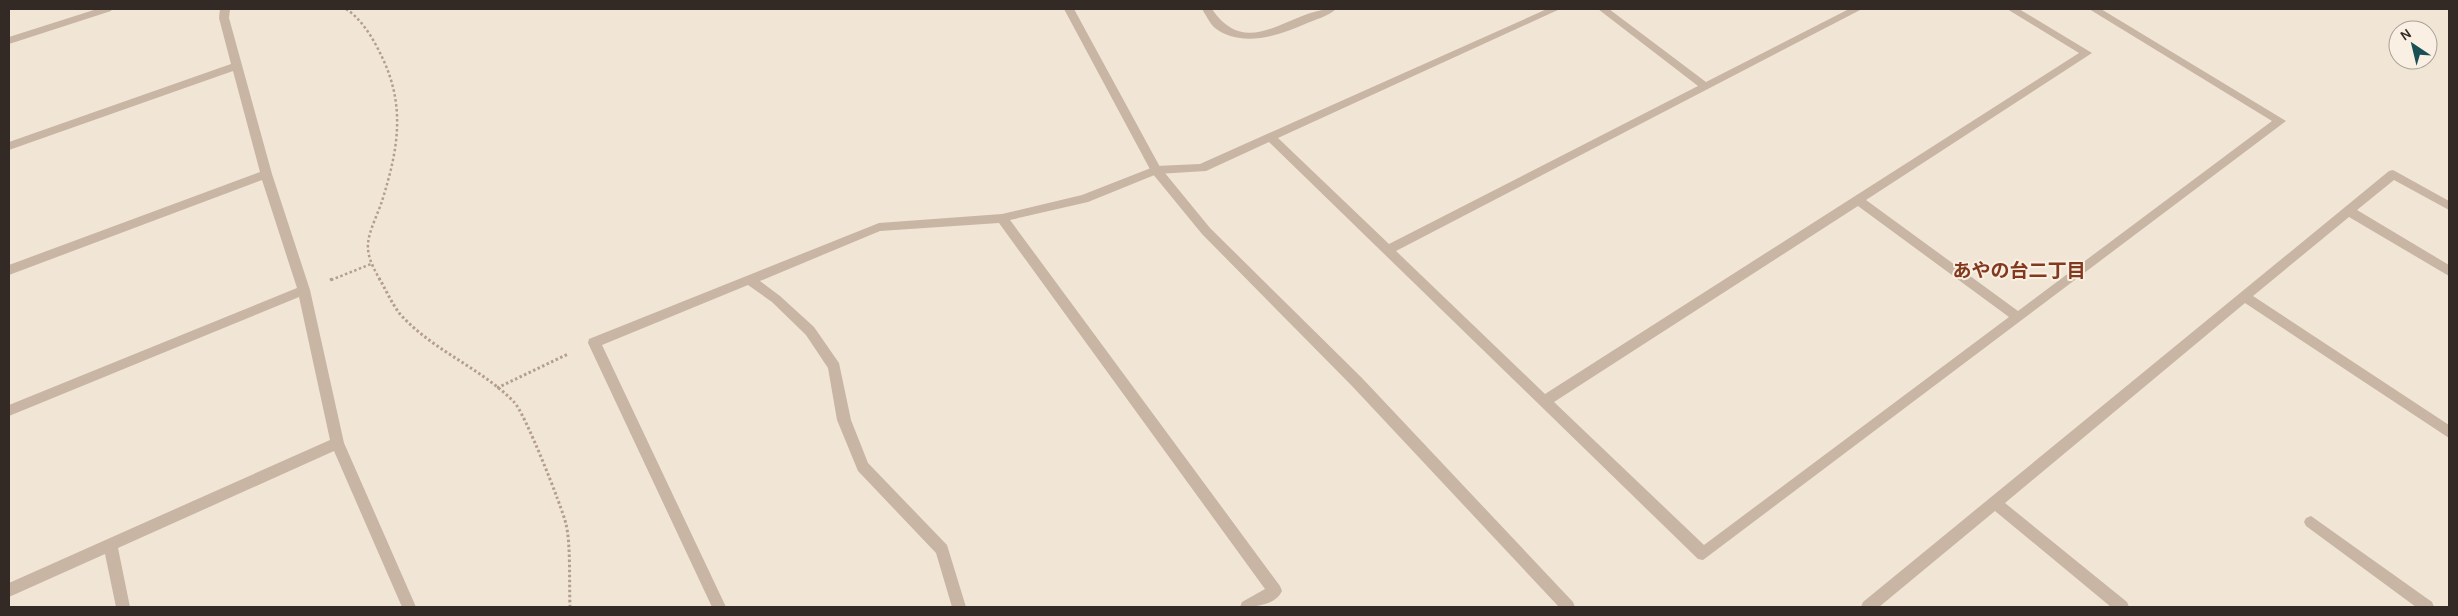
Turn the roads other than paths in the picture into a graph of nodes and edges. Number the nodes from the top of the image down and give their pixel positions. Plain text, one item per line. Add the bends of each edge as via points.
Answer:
1 (107, 9) edge
2 (225, 9) edge
3 (1069, 9) edge
4 (1207, 9) edge
5 (1331, 9) edge
6 (1555, 9) edge
7 (1603, 9) edge
8 (1856, 9) edge
9 (2012, 9) edge
10 (2094, 9) edge
11 (9, 41) edge
12 (237, 66) junction
13 (1705, 86) junction
14 (1270, 137) junction
15 (9, 146) edge
16 (1156, 170) junction
17 (266, 174) junction
18 (1858, 200) junction
19 (2449, 206) edge
20 (2349, 211) junction
21 (1002, 218) junction
22 (1387, 250) junction
23 (9, 270) edge
24 (2449, 271) edge
25 (750, 280) junction
26 (304, 290) junction
27 (2245, 297) junction
28 (2018, 317) junction
29 (1544, 402) junction
30 (9, 412) edge
31 (2449, 432) edge
32 (337, 443) junction
33 (1994, 503) junction
34 (2311, 522) dead end
35 (110, 546) junction
36 (9, 590) edge
37 (123, 607) edge
38 (409, 607) edge
39 (719, 607) edge
40 (959, 607) edge
41 (1247, 607) edge
42 (1568, 607) edge
43 (1868, 607) edge
44 (2122, 607) edge
45 (2427, 607) edge

1 - 11 street
2 - 12 street via 224,18
3 - 16 street
4 - 5 street via 1211,18 1224,29 1247,38 1276,31
6 - 14 street
7 - 13 street
8 - 13 street
9 - 18 street via 2086,53
10 - 28 street via 2280,121
12 - 15 street
12 - 17 street
13 - 22 street
14 - 16 street via 1202,168
14 - 22 street
16 - 21 street via 1084,199
16 - 42 street via 1206,231 1357,382
17 - 23 street
17 - 26 street
18 - 28 street
18 - 29 street
19 - 20 street via 2393,174
20 - 24 street
20 - 27 street
21 - 25 street via 878,227
21 - 41 street via 1275,590
22 - 29 street
25 - 39 street via 594,343
25 - 40 street via 776,298 810,330 834,366 844,420 863,467 942,550
26 - 30 street
26 - 32 street
27 - 31 street
27 - 33 street
28 - 29 street via 1703,554
32 - 35 street
32 - 38 street
33 - 43 street
33 - 44 street
34 - 45 street
35 - 36 street
35 - 37 street

